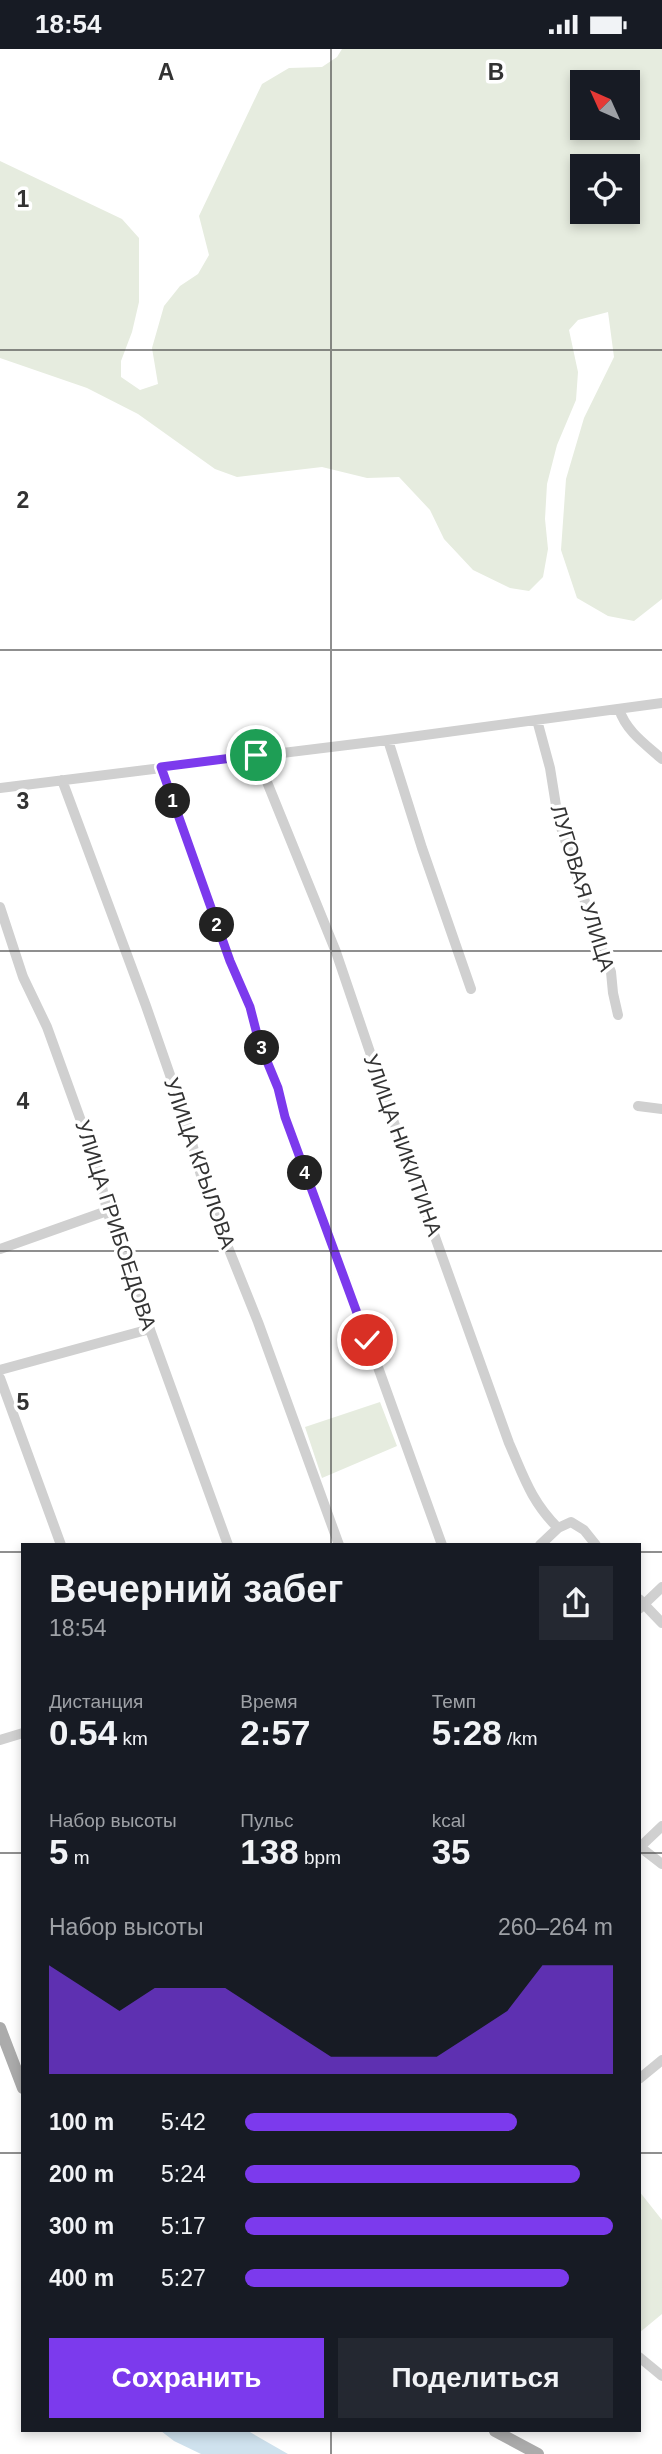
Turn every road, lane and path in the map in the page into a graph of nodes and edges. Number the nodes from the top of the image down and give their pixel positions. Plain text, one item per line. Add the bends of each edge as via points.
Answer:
1 (662, 703) edge
2 (619, 709) junction
3 (537, 720) junction
4 (388, 740) junction
5 (256, 755) junction
6 (662, 759) edge
7 (161, 767) junction
8 (62, 780) junction
9 (0, 788) edge
10 (0, 907) edge
11 (471, 989) dead end
12 (618, 1014) dead end
13 (638, 1106) dead end
14 (662, 1109) edge
15 (107, 1211) junction
16 (0, 1249) edge
17 (150, 1329) junction
18 (0, 1370) edge
19 (0, 1378) edge
20 (558, 1528) junction
21 (60, 1543) edge
22 (227, 1543) edge
23 (338, 1543) edge
24 (441, 1543) edge
25 (542, 1543) edge
26 (594, 1543) edge
27 (662, 1587) edge
28 (641, 1603) edge
29 (641, 1605) edge
30 (662, 1623) edge
31 (21, 1734) edge
32 (0, 1740) edge
33 (662, 1826) edge
34 (641, 1846) edge
35 (641, 1849) edge
36 (662, 1864) edge
37 (0, 2028) edge
38 (662, 2060) edge
39 (641, 2077) edge
40 (21, 2083) edge
41 (641, 2359) edge
42 (662, 2376) edge
43 (497, 2432) edge
44 (538, 2454) edge

1 - 2 street
2 - 3 street
2 - 6 street via 636,737
3 - 4 street
3 - 12 street, ЛУГОВАЯ УЛИЦА via 558,818 611,972
4 - 5 street
4 - 11 street
5 - 7 street
5 - 20 street, УЛИЦА НИКИТИНА via 336,953 509,1443 541,1511
7 - 8 street
7 - 24 street
8 - 9 street
8 - 23 street, УЛИЦА КРЫЛОВА via 146,1006 205,1190
10 - 15 street, УЛИЦА ГРИБОЕДОВА via 81,1121
13 - 14 street
15 - 16 street
15 - 17 street, УЛИЦА ГРИБОЕДОВА
17 - 18 street
17 - 22 street, УЛИЦА ГРИБОЕДОВА
19 - 21 street
20 - 25 street
20 - 26 street via 571,1522
27 - 28 street
29 - 30 street
31 - 32 street
33 - 34 street
35 - 36 street
37 - 40 main road
38 - 39 street
41 - 42 street
43 - 44 main road

